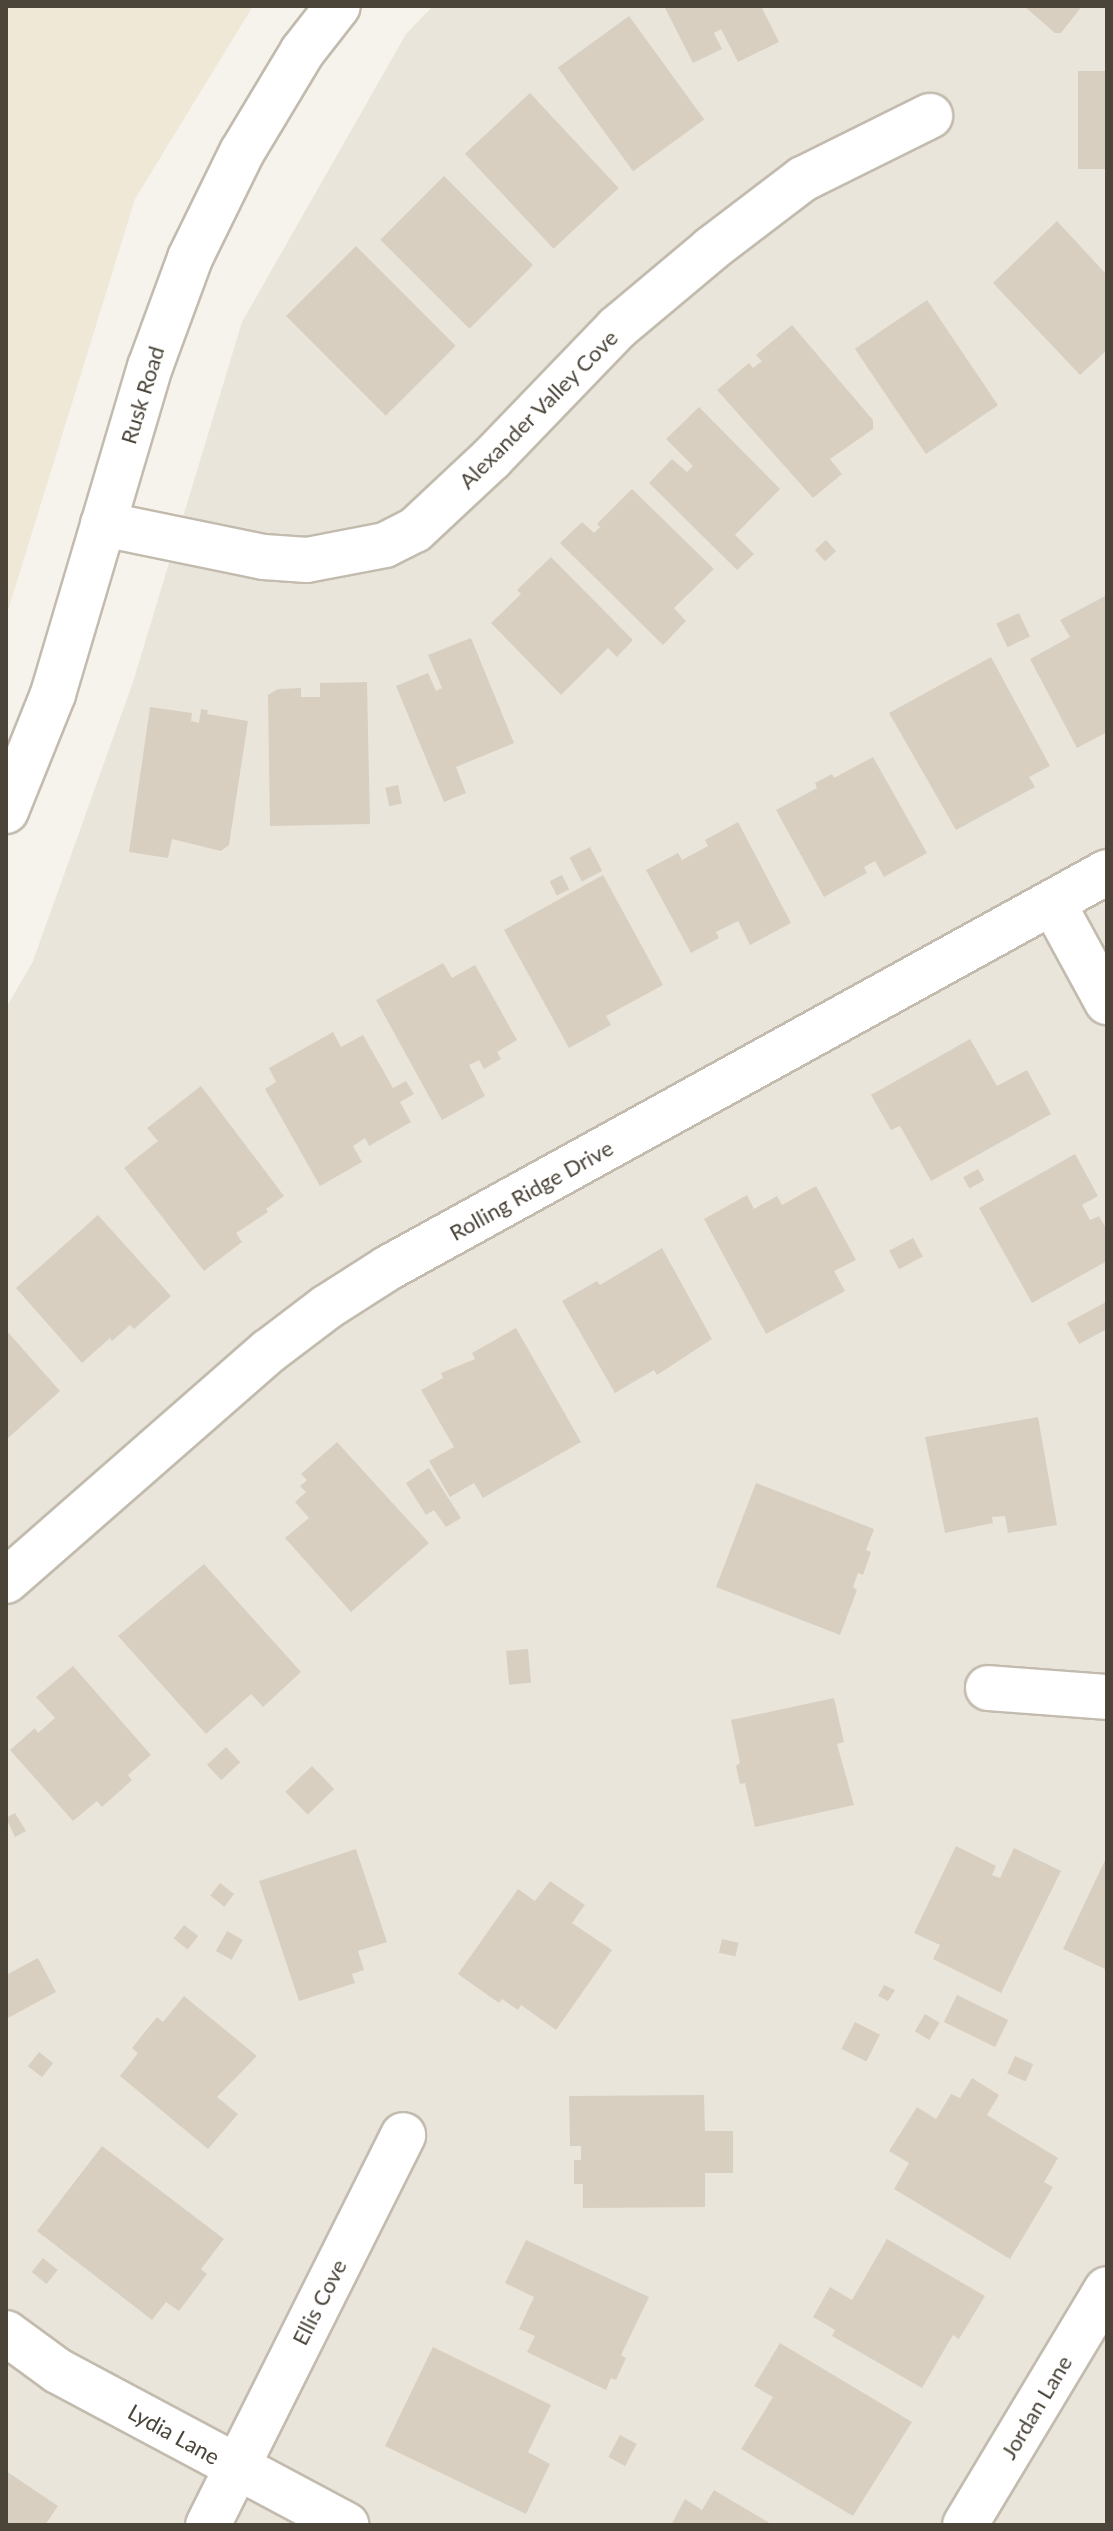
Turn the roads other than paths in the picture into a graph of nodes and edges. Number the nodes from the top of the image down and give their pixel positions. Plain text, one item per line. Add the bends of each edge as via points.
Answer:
1 (338, 6) edge
2 (930, 116) dead end
3 (103, 524) junction
4 (6, 811) edge
5 (1107, 872) edge
6 (1053, 903) junction
7 (1107, 1002) edge
8 (6, 1581) edge
9 (988, 1688) dead end
10 (1107, 1697) edge
11 (403, 2135) dead end
12 (1107, 2289) edge
13 (6, 2333) edge
14 (236, 2468) junction
15 (208, 2525) edge
16 (347, 2525) edge
17 (965, 2525) edge

1 - 3 street, Rusk Road via 302,52 242,152 190,258 150,367
2 - 3 street, Alexander Valley Cove via 803,179 711,249 617,328 415,530 385,545 307,560 264,557
3 - 4 street, Rusk Road via 53,694
5 - 6 street, Rolling Ridge Drive
6 - 7 street
6 - 8 street, Rolling Ridge Drive via 327,1307 269,1351
9 - 10 street
11 - 14 street, Ellis Cove
12 - 17 street, Jordan Lane
13 - 14 street, Lydia Lane via 58,2371
14 - 15 street, Ellis Cove
14 - 16 street, Lydia Lane

